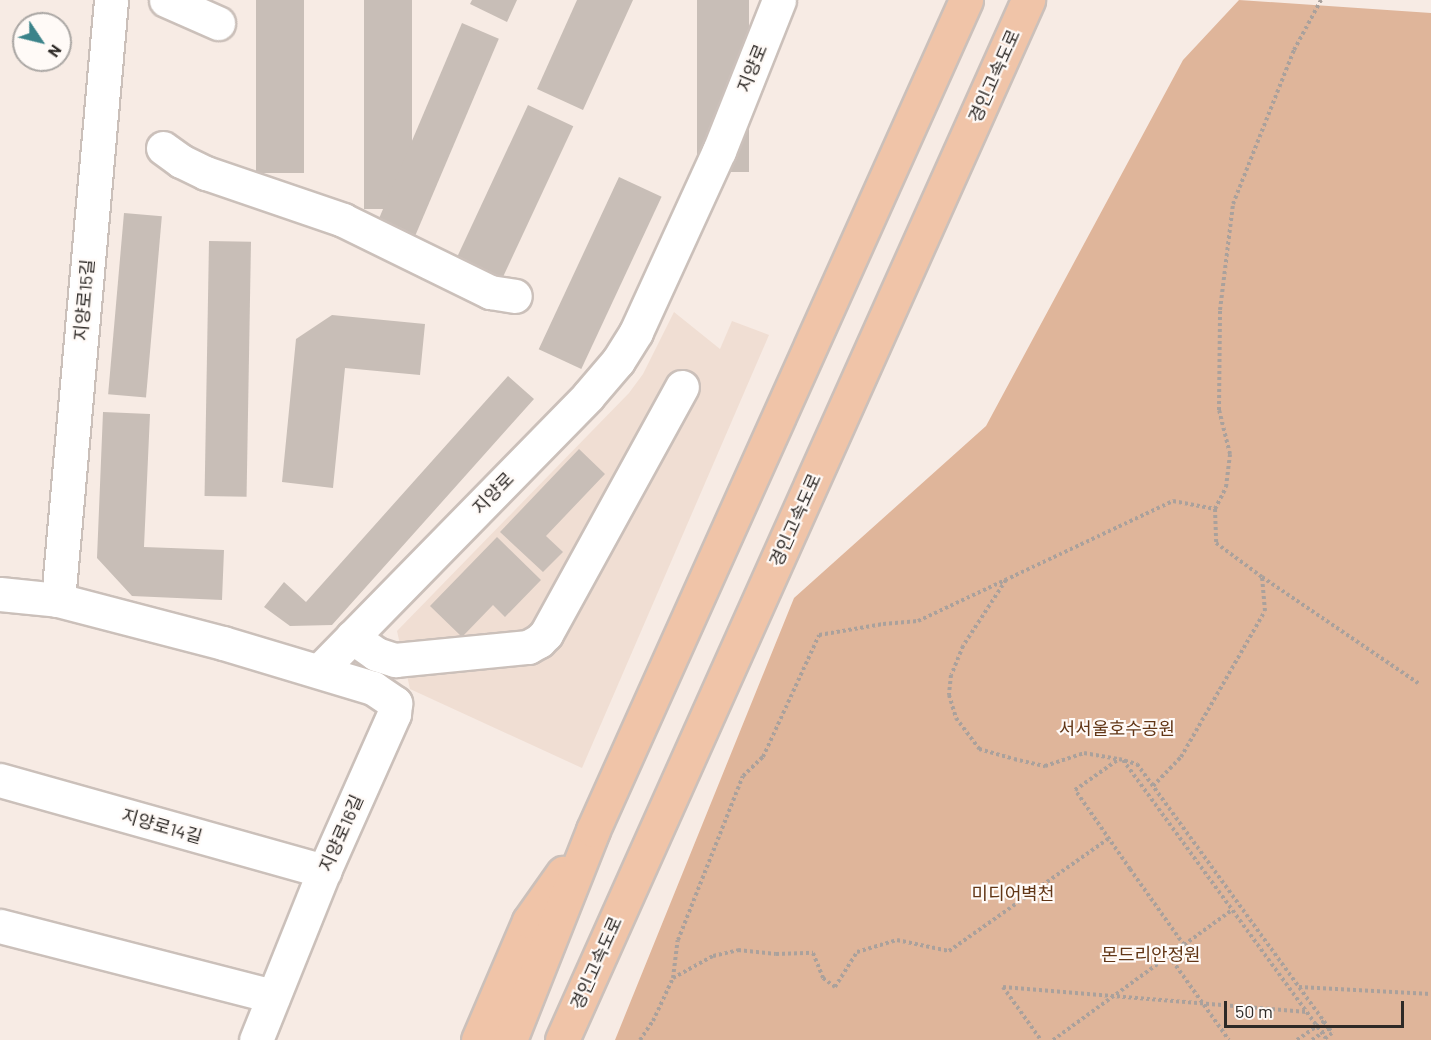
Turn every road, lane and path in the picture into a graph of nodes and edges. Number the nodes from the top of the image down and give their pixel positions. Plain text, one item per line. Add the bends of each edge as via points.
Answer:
1 (111, 0) edge
2 (166, 0) edge
3 (779, 0) edge
4 (966, 0) edge
5 (1028, 0) edge
6 (1321, 0) edge
7 (218, 23) dead end
8 (163, 148) dead end
9 (515, 296) dead end
10 (682, 387) dead end
11 (1215, 509) junction
12 (1262, 577) junction
13 (1006, 580) junction
14 (0, 594) edge
15 (58, 600) junction
16 (352, 638) junction
17 (320, 671) junction
18 (1418, 683) dead end
19 (1121, 759) junction
20 (0, 780) edge
21 (1153, 786) junction
22 (593, 830) junction
23 (1108, 838) junction
24 (324, 871) junction
25 (1233, 910) junction
26 (0, 926) edge
27 (1169, 956) junction
28 (673, 978) junction
29 (1299, 987) junction
30 (1431, 994) edge
31 (273, 996) junction
32 (1115, 996) junction
33 (1203, 1003) junction
34 (1306, 1012) junction
35 (1320, 1015) junction
36 (1324, 1021) junction
37 (1317, 1026) junction
38 (1329, 1028) junction
39 (566, 1033) edge
40 (1322, 1033) junction
41 (1306, 1034) junction
42 (1324, 1039) edge
43 (256, 1040) edge
44 (478, 1040) edge
45 (510, 1040) edge
46 (640, 1040) edge
47 (1041, 1040) edge
48 (1053, 1040) edge
49 (1229, 1040) edge
50 (1297, 1040) edge
51 (1311, 1040) edge

1 - 15 street, 지양로15길
2 - 7 street
3 - 16 street, 지양로 via 715,160 636,332 618,361
4 - 22 highway
5 - 39 highway, 경인고속도로
6 - 11 path via 1294,50 1233,204 1220,310 1220,410 1230,454 1226,487
8 - 9 street via 206,172 344,220 490,292
10 - 16 street via 539,641 528,647 395,660 376,654
11 - 12 path via 1216,543
11 - 13 path via 1173,501
12 - 18 path
12 - 21 path via 1265,611 1181,757
13 - 19 path via 963,646 951,675 949,695 956,718 979,749 1014,759 1045,766 1084,753
13 - 28 path via 918,621 819,635 763,757 743,776 678,940
14 - 15 street
15 - 17 street
16 - 17 street, 지양로
17 - 24 street, 지양로16길 via 373,688 396,706
19 - 21 path via 1137,764
19 - 23 path via 1075,790
19 - 25 path
20 - 24 street, 지양로14길
21 - 29 path
22 - 44 highway via 529,921
22 - 45 highway
23 - 27 path, bridge via 1184,945
23 - 28 path via 949,951 897,940 857,952 835,987 822,978 813,953 738,951 713,956
24 - 31 street, 지양로16길
25 - 34 path
25 - 48 path
26 - 31 street
27 - 32 path
27 - 33 path
28 - 46 path
29 - 30 path
29 - 35 path
31 - 43 street, 지양로16길
32 - 33 path, bridge
32 - 47 path, bridge via 1003,987
33 - 34 path, bridge
33 - 49 path
34 - 35 path
34 - 37 path
35 - 36 path
36 - 37 path
36 - 38 path
37 - 40 path
37 - 41 path
38 - 40 path
38 - 42 path via 1332,1033
40 - 42 path
40 - 51 path
41 - 50 path
41 - 51 path

